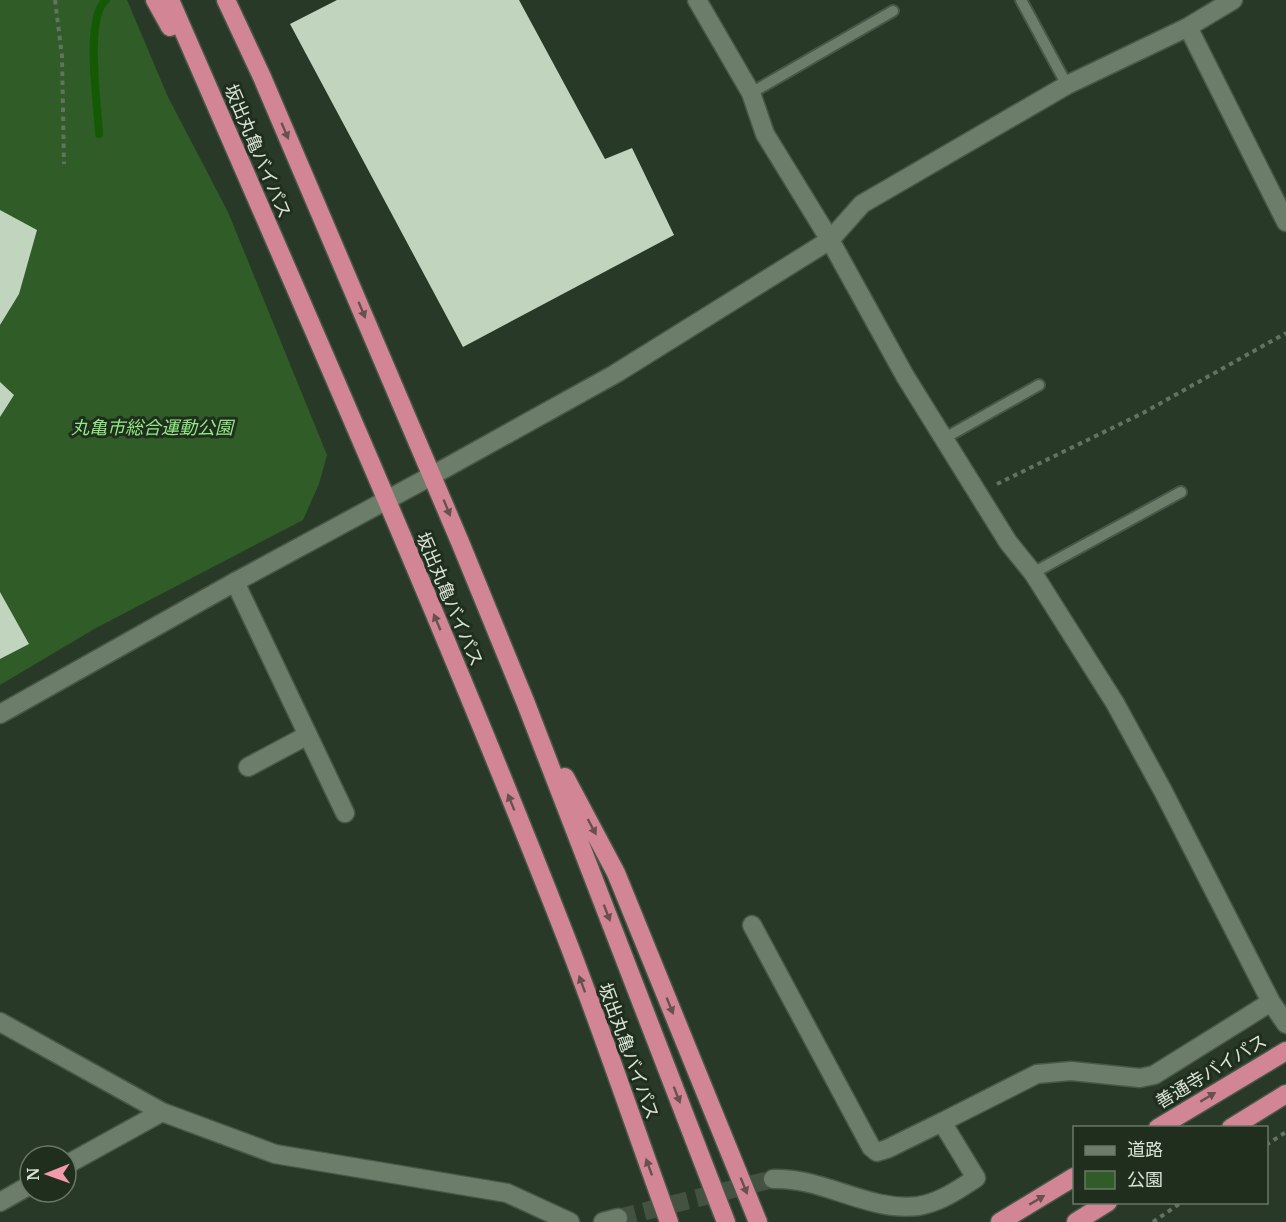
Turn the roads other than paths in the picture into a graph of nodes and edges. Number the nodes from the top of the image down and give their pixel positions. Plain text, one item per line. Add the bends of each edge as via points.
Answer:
1 (155, 0) edge
2 (170, 0) edge
3 (226, 0) edge
4 (232, 0) edge
5 (697, 0) edge
6 (1021, 0) edge
7 (1233, 0) edge
8 (893, 11) dead end
9 (1188, 27) junction
10 (262, 77) junction
11 (1067, 85) junction
12 (751, 93) junction
13 (225, 126) junction
14 (1286, 222) edge
15 (830, 240) junction
16 (1039, 386) dead end
17 (943, 439) junction
18 (433, 475) junction
19 (1181, 492) dead end
20 (386, 501) junction
21 (1033, 573) junction
22 (235, 582) junction
23 (525, 701) junction
24 (0, 714) edge
25 (308, 735) junction
26 (248, 767) dead end
27 (345, 813) dead end
28 (752, 925) dead end
29 (1271, 1002) junction
30 (0, 1022) edge
31 (1286, 1024) edge
32 (1286, 1051) edge
33 (1286, 1094) edge
34 (162, 1112) junction
35 (942, 1122) junction
36 (1161, 1126) edge
37 (1234, 1126) edge
38 (78, 1158) edge
39 (1073, 1178) edge
40 (773, 1179) tunnel mouth
41 (709, 1180) junction
42 (18, 1192) edge
43 (0, 1202) edge
44 (1106, 1204) edge
45 (570, 1222) edge
46 (669, 1222) edge
47 (726, 1222) edge
48 (735, 1222) edge
49 (758, 1222) edge
50 (1000, 1222) edge
51 (1076, 1222) edge

1 - 13 highway
2 - 13 highway, 坂出丸亀バイパス
3 - 10 highway, 坂出丸亀バイパス
4 - 10 highway
5 - 12 street
6 - 11 lane
7 - 9 street
8 - 12 lane
9 - 11 street
9 - 14 street
10 -> 18 highway, 坂出丸亀バイパス
11 - 15 street via 862,204
12 - 15 street via 765,134
13 - 20 highway, 坂出丸亀バイパス
15 - 17 street
15 - 18 street via 615,374
16 - 17 lane
17 - 21 street via 1008,542
18 - 20 street
18 -> 23 highway, 坂出丸亀バイパス
19 - 21 lane
20 - 22 street
46 -> 20 highway, 坂出丸亀バイパス via 565,937
21 - 29 street via 1115,703
22 - 24 street
22 - 25 street
23 -> 41 highway, 坂出丸亀バイパス
23 -> 49 highway via 616,873
25 - 26 street
25 - 27 street
28 - 35 street via 872,1147 877,1152 887,1149
29 - 31 street
29 - 35 street via 1154,1075 1140,1078 1071,1071 1037,1074
30 - 34 street
36 -> 32 highway, 善通寺バイパス
33 - 37 highway
34 - 38 street
34 - 45 street via 275,1155 507,1193
35 - 40 street via 976,1178 947,1197 918,1206 883,1205 816,1184
50 -> 39 highway
41 - 47 highway, 坂出丸亀バイパス
41 - 48 highway
42 - 43 street
44 - 51 highway

